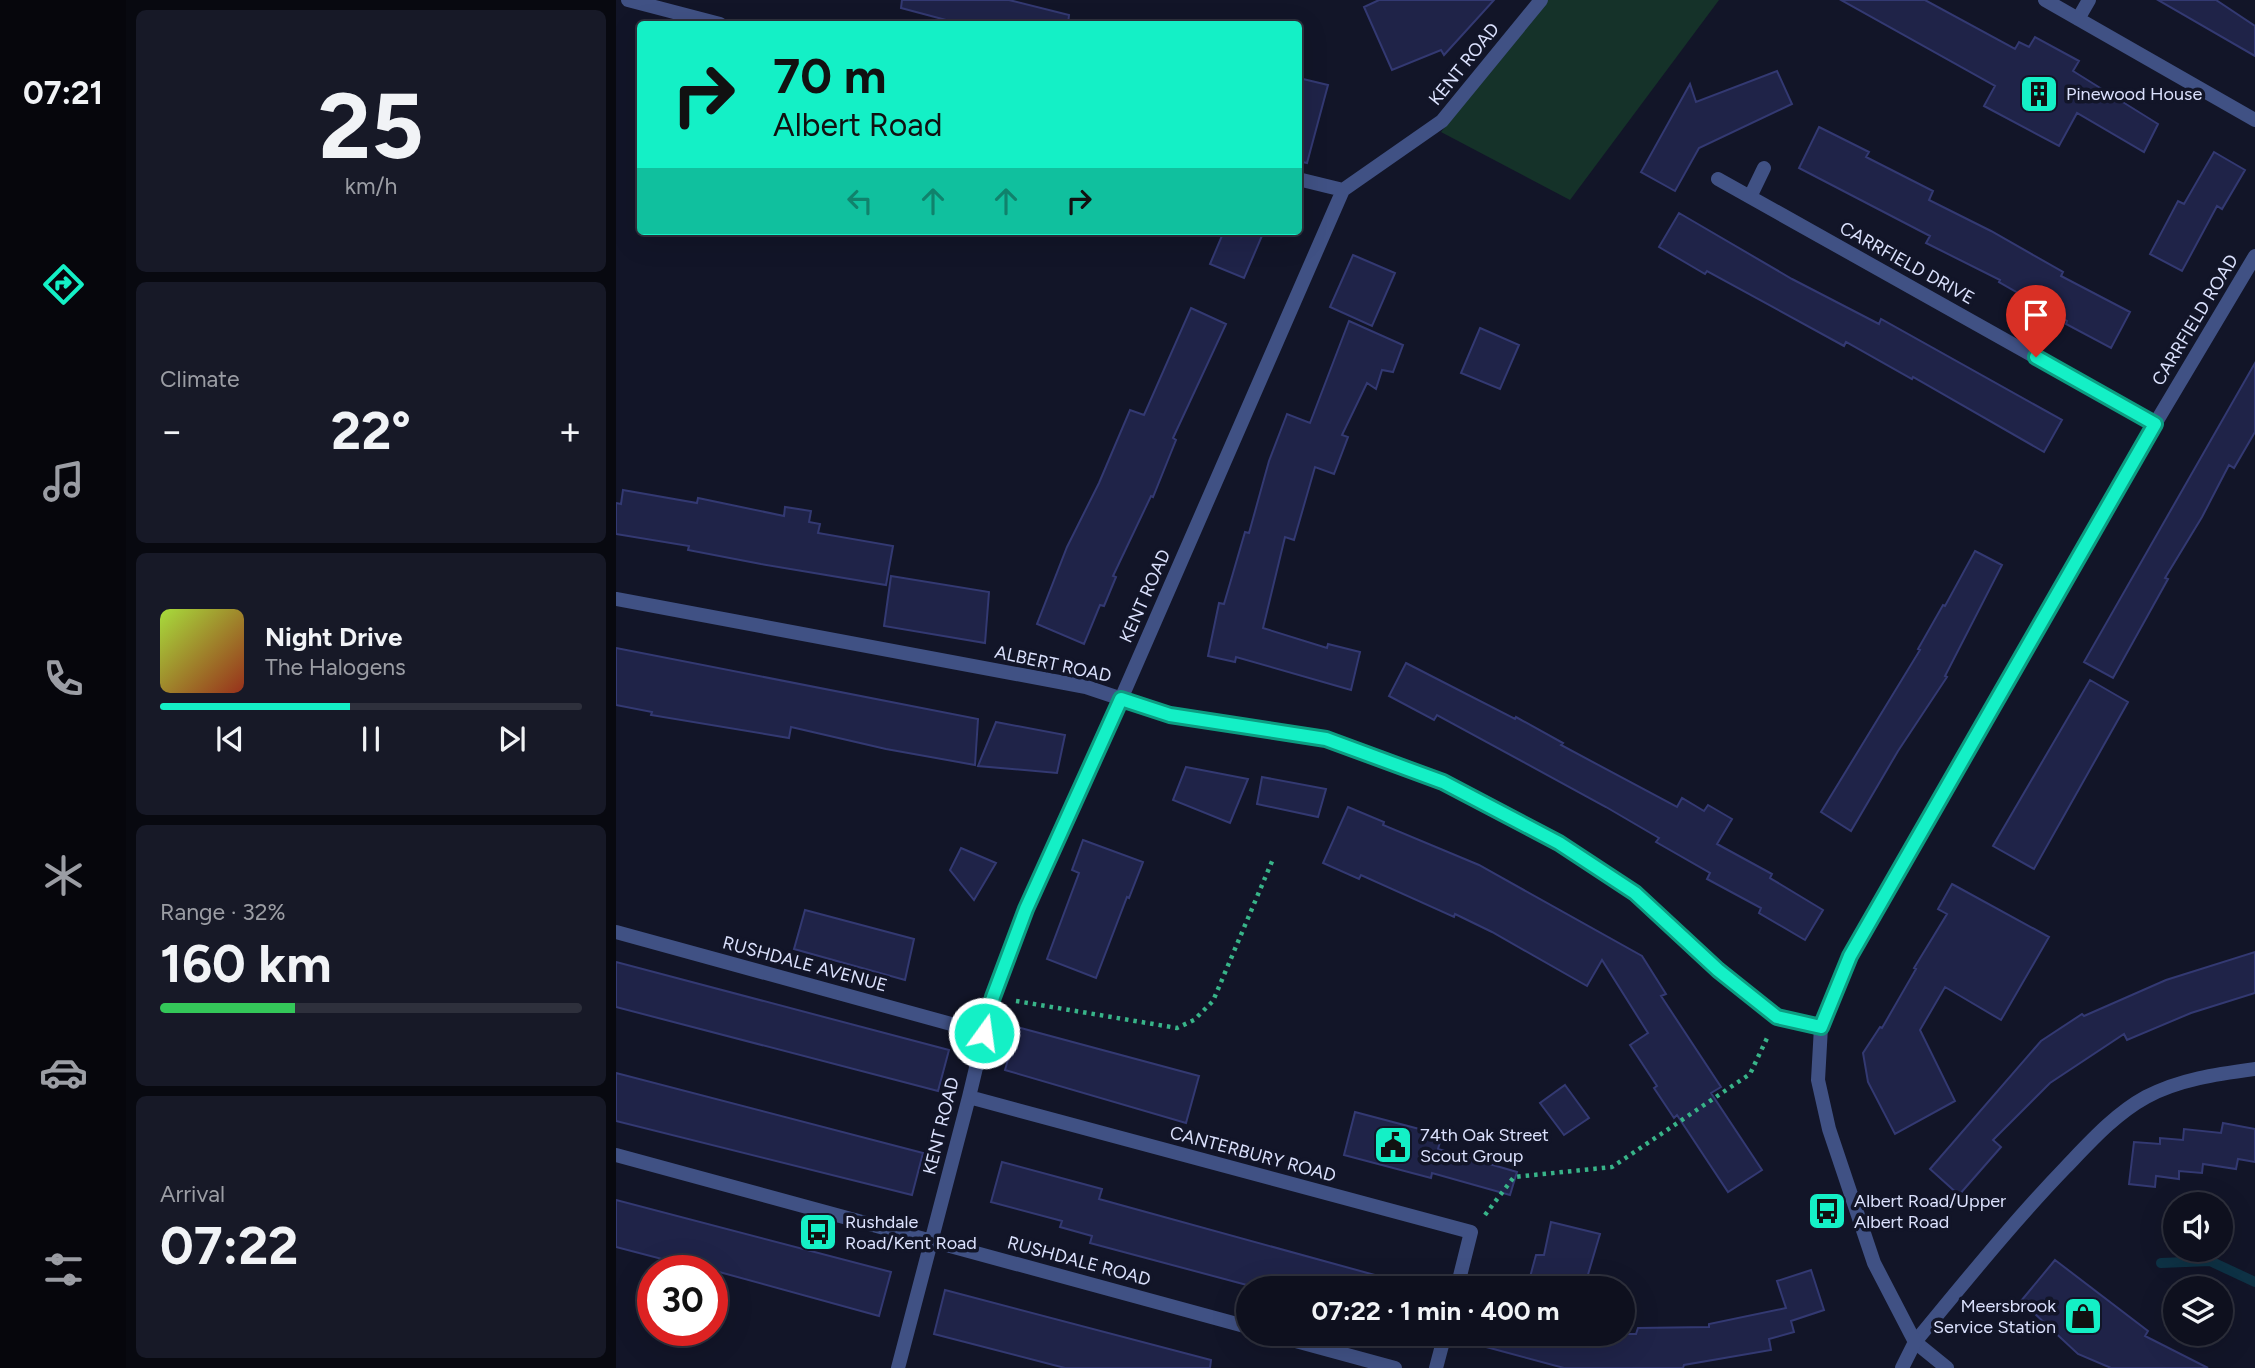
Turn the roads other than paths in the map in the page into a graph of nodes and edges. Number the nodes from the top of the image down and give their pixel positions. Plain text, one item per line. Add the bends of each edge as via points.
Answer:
1 (628, 0) edge
2 (1541, 0) edge
3 (2045, 0) edge
4 (2089, 0) edge
5 (2078, 19) junction
6 (708, 21) edge
7 (2255, 120) edge
8 (1764, 168) dead end
9 (1302, 179) edge
10 (1718, 179) dead end
11 (1343, 190) junction
12 (1750, 197) junction
13 (2255, 256) edge
14 (2155, 424) junction
15 (616, 599) edge
16 (1121, 699) junction
17 (616, 932) edge
18 (1821, 1027) junction
19 (984, 1033) junction
20 (2255, 1069) edge
21 (969, 1097) junction
22 (616, 1155) edge
23 (931, 1240) junction
24 (1460, 1276) edge
25 (1236, 1325) edge
26 (1915, 1342) junction
27 (1314, 1346) edge
28 (1442, 1346) edge
29 (898, 1368) edge
30 (1395, 1368) edge
31 (1436, 1368) edge
32 (1902, 1368) edge
33 (1947, 1368) edge

1 - 6 street
2 - 11 street, KENT ROAD via 1442,121
3 - 5 street
4 - 5 street
5 - 7 street
8 - 12 street
9 - 11 street
10 - 12 street, CARRFIELD DRIVE
11 - 16 street, KENT ROAD
12 - 14 street, CARRFIELD DRIVE
13 - 14 street, CARRFIELD ROAD
14 - 18 street, CARRFIELD ROAD via 1850,956
15 - 16 street, ALBERT ROAD via 1086,687
16 - 18 street, ALBERT ROAD via 1170,715 1326,739 1443,782 1559,843 1635,893 1777,1017
16 - 19 street, KENT ROAD via 1026,909
17 - 19 street, RUSHDALE AVENUE
18 - 26 street via 1818,1080 1829,1129 1874,1263
19 - 21 street, KENT ROAD
20 - 26 street via 2209,1075 2163,1090 2125,1111 2027,1208
21 - 23 street, KENT ROAD
21 - 24 street, CANTERBURY ROAD via 1471,1232
22 - 23 street, RUSHDALE ROAD
23 - 25 street, RUSHDALE ROAD
23 - 29 street, KENT ROAD
26 - 32 street
26 - 33 street
27 - 30 street
28 - 31 street

